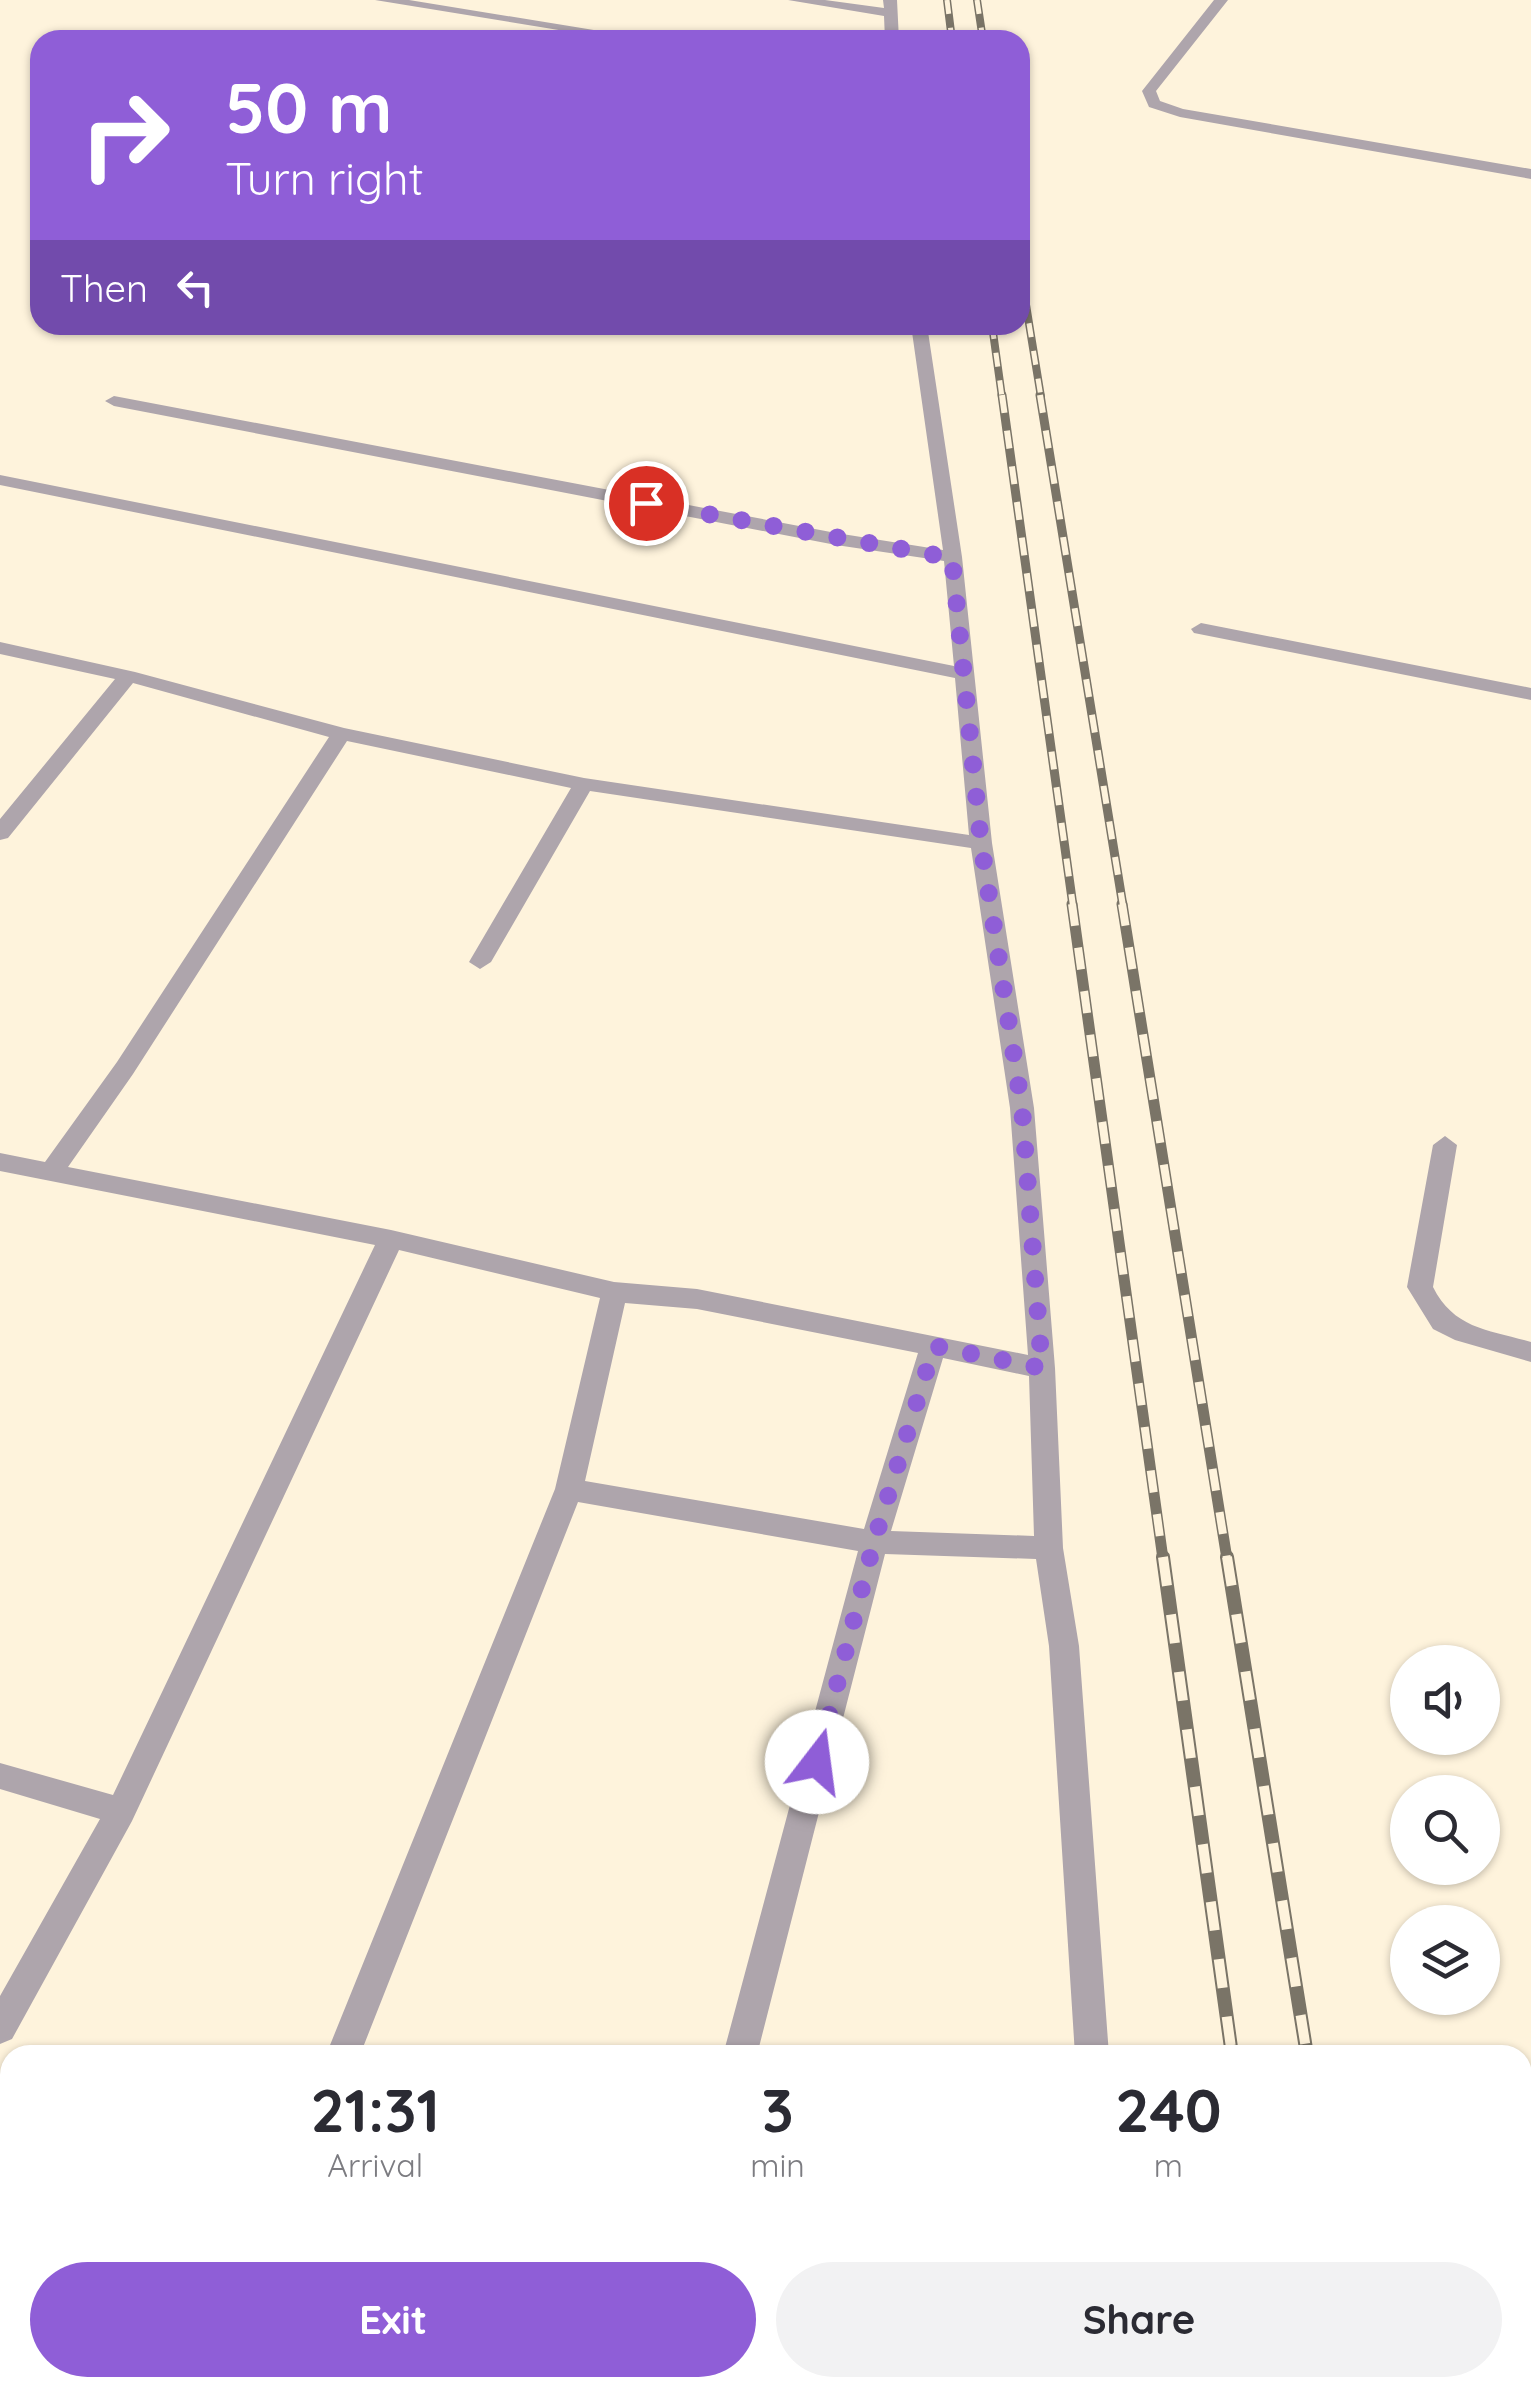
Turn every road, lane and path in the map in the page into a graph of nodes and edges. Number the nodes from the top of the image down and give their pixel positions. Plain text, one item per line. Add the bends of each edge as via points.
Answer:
1 (382, 0) edge
2 (795, 0) edge
3 (1221, 0) edge
4 (891, 7) edge
5 (582, 30) edge
6 (1531, 174) edge
7 (920, 335) edge
8 (114, 401) dead end
9 (0, 480) edge
10 (952, 558) junction
11 (1201, 629) dead end
12 (0, 648) edge
13 (966, 674) junction
14 (128, 676) junction
15 (1531, 694) edge
16 (341, 734) junction
17 (584, 784) junction
18 (0, 834) edge
19 (981, 843) junction
20 (480, 962) dead end
21 (1445, 1145) dead end
22 (0, 1162) edge
23 (51, 1172) junction
24 (392, 1239) junction
25 (614, 1292) junction
26 (934, 1346) junction
27 (1531, 1352) edge
28 (1042, 1368) junction
29 (569, 1489) junction
30 (874, 1542) junction
31 (1049, 1548) junction
32 (0, 1776) edge
33 (121, 1812) junction
34 (0, 2028) edge
35 (348, 2045) edge
36 (743, 2045) edge
37 (1091, 2045) edge

1 - 5 street
2 - 4 street
3 - 6 street via 1149,91 1154,104
7 - 10 street
8 - 10 street
9 - 13 street
10 - 13 street
11 - 15 street
12 - 14 street
13 - 19 street
14 - 16 street
14 - 18 street
16 - 17 street
16 - 23 street via 126,1068
17 - 19 street
17 - 20 street
19 - 28 street via 1022,1108
21 - 27 street via 1420,1287 1442,1322
22 - 23 street
23 - 24 street
24 - 25 street
24 - 33 street
25 - 26 street via 697,1299
25 - 29 street
26 - 28 street
26 - 30 street
28 - 31 street
29 - 30 street
29 - 35 street
30 - 31 street
30 - 36 street
31 - 37 street via 1064,1646
32 - 33 street
33 - 34 street

